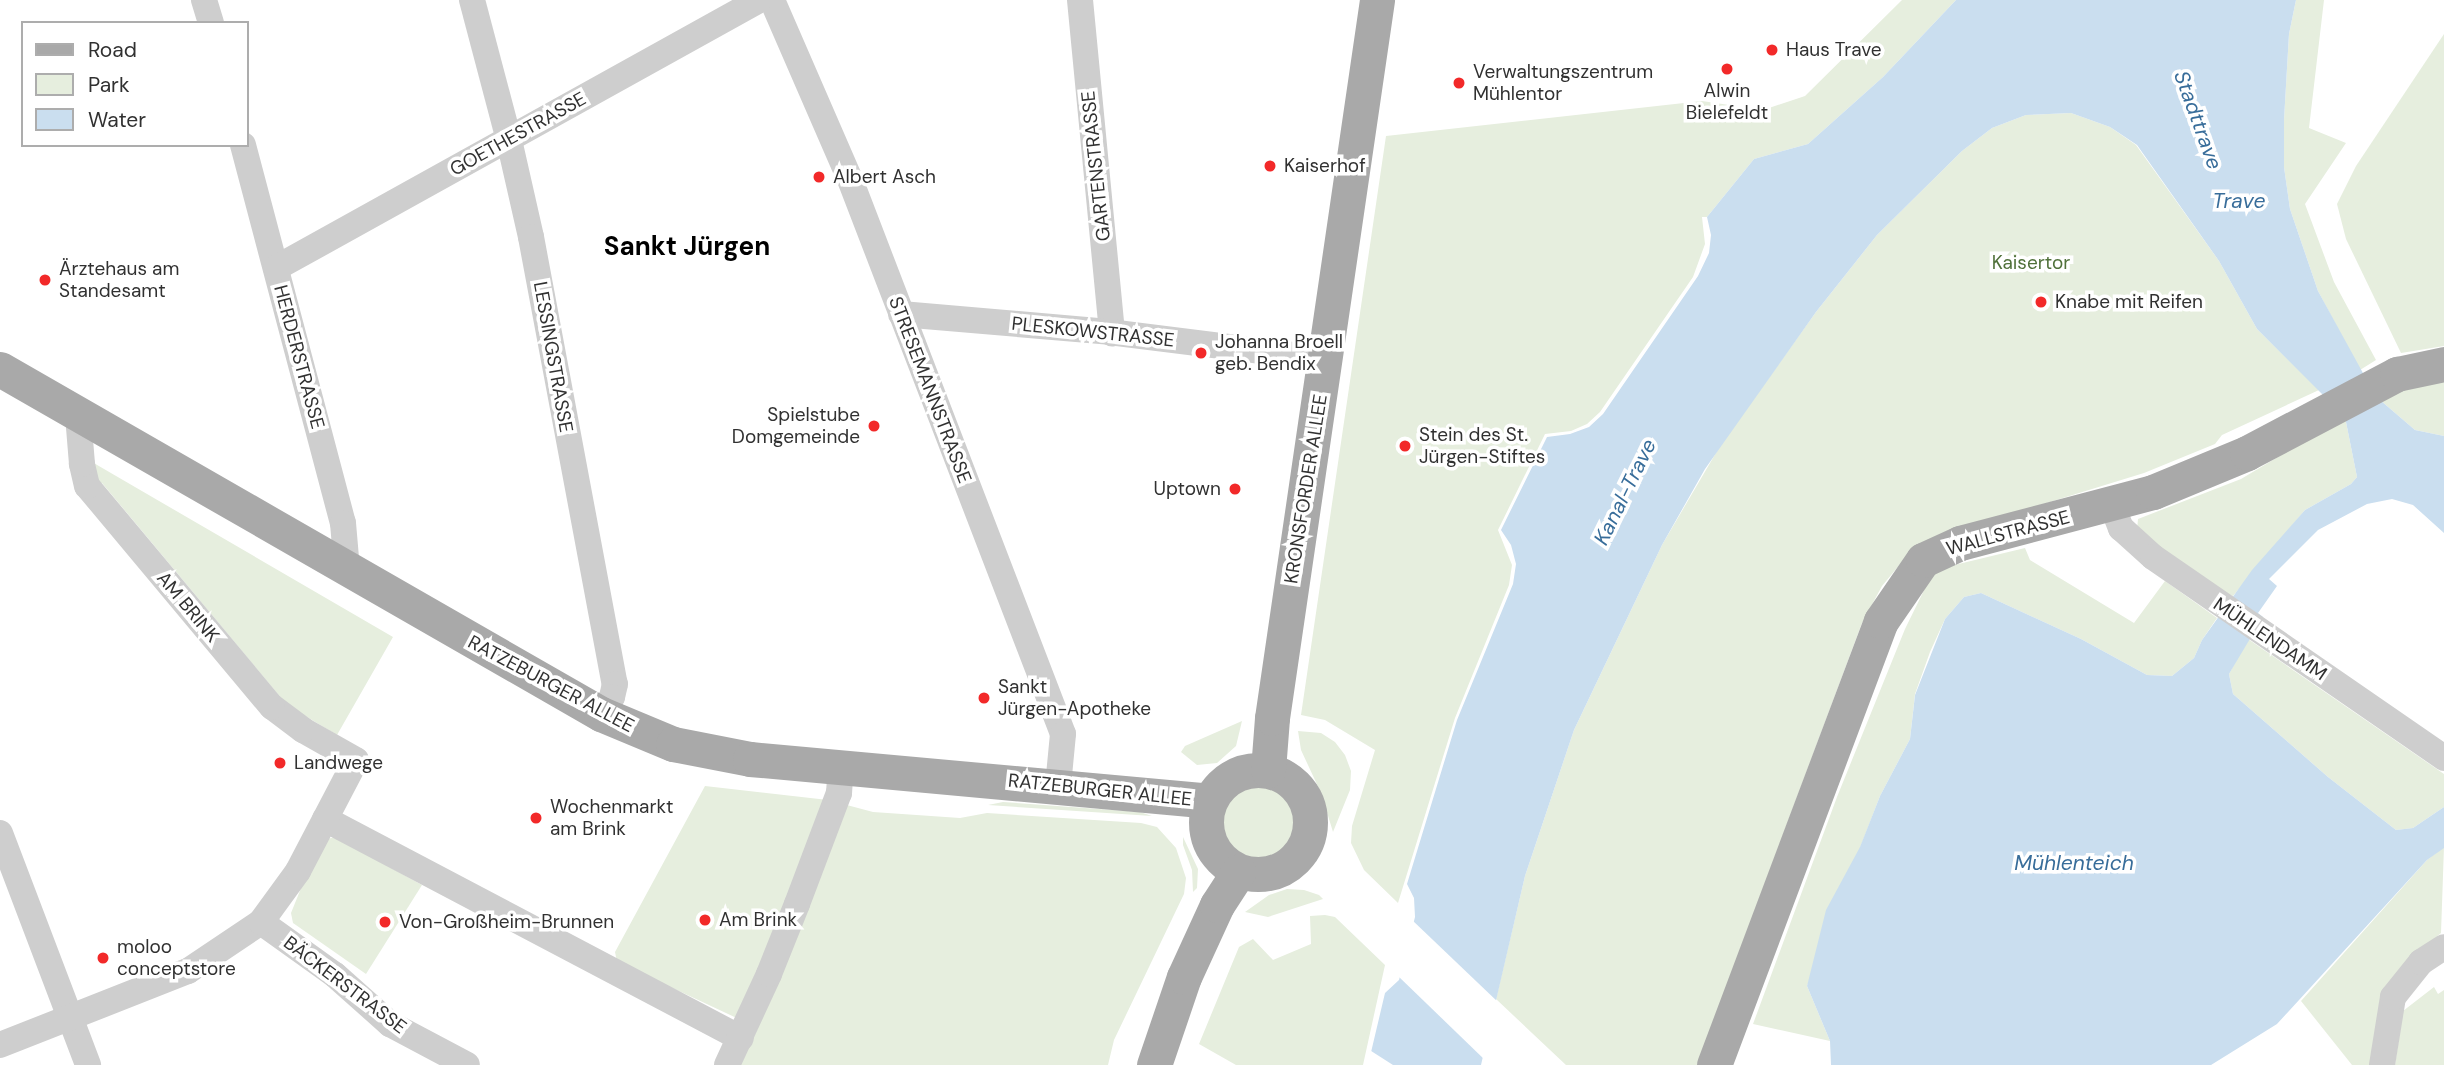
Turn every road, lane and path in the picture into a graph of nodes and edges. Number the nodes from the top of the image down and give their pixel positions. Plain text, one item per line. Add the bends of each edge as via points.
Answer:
1 (204, 0) edge
2 (472, 0) edge
3 (759, 0) edge
4 (772, 0) edge
5 (1080, 0) edge
6 (1377, 0) edge
7 (210, 21) edge
8 (509, 140) junction
9 (244, 147) edge
10 (276, 268) junction
11 (901, 314) junction
12 (1112, 333) junction
13 (1326, 359) junction
14 (2444, 364) edge
15 (0, 369) edge
16 (78, 415) junction
17 (2112, 505) junction
18 (347, 570) junction
19 (601, 714) junction
20 (2444, 758) edge
21 (841, 767) junction
22 (1268, 770) junction
23 (1058, 786) junction
24 (1209, 801) junction
25 (325, 819) junction
26 (0, 832) edge
27 (1239, 872) junction
28 (261, 922) junction
29 (2444, 947) edge
30 (71, 1019) junction
31 (741, 1038) junction
32 (0, 1045) edge
33 (88, 1065) edge
34 (467, 1065) edge
35 (727, 1065) edge
36 (1154, 1065) edge
37 (1714, 1065) edge
38 (2382, 1065) edge

1 - 7 street
2 - 8 street, LESSINGSTRASSE
3 - 8 street, GOETHESTRASSE
4 - 11 street, STRESEMANNSTRASSE via 851,182
5 - 12 street, GARTENSTRASSE
6 - 13 main road, KRONSFORDER ALLEE
8 - 10 street, GOETHESTRASSE
8 - 19 street, LESSINGSTRASSE via 615,684
9 - 10 street, HERDERSTRASSE
10 - 18 street, HERDERSTRASSE via 343,523
11 - 12 street, PLESKOWSTRASSE
11 - 23 street, STRESEMANNSTRASSE via 1063,734
12 - 13 street, PLESKOWSTRASSE
13 - 22 main road, KRONSFORDER ALLEE
14 - 17 main road, WALLSTRASSE via 2397,374 2247,453
15 - 16 main road, RATZEBURGER ALLEE
16 - 18 main road, RATZEBURGER ALLEE
16 - 25 street, AM BRINK via 87,486 272,707 356,760
17 - 20 street, MÜHLENDAMM via 2128,537
17 - 37 main road, WALLSTRASSE via 1960,543 1923,560 1912,572 1881,621
18 - 19 main road, RATZEBURGER ALLEE
19 - 21 main road, RATZEBURGER ALLEE via 702,752
21 - 23 main road, RATZEBURGER ALLEE
21 - 31 street via 839,793 829,821
22 - 24 main road via 1238,773 1216,789
22 - 27 main road via 1284,776 1302,795 1311,820 1308,838 1288,865 1273,873
23 - 24 main road, RATZEBURGER ALLEE
24 - 27 main road via 1206,834 1218,856
25 - 28 street via 298,871
25 - 31 street
26 - 30 street
27 - 36 main road via 1213,914 1184,978
28 - 30 street via 188,971
28 - 34 street, BÄCKERSTRASSE via 335,975 390,1024
29 - 38 street via 2421,962 2393,997
30 - 32 street
30 - 33 street
31 - 35 street

